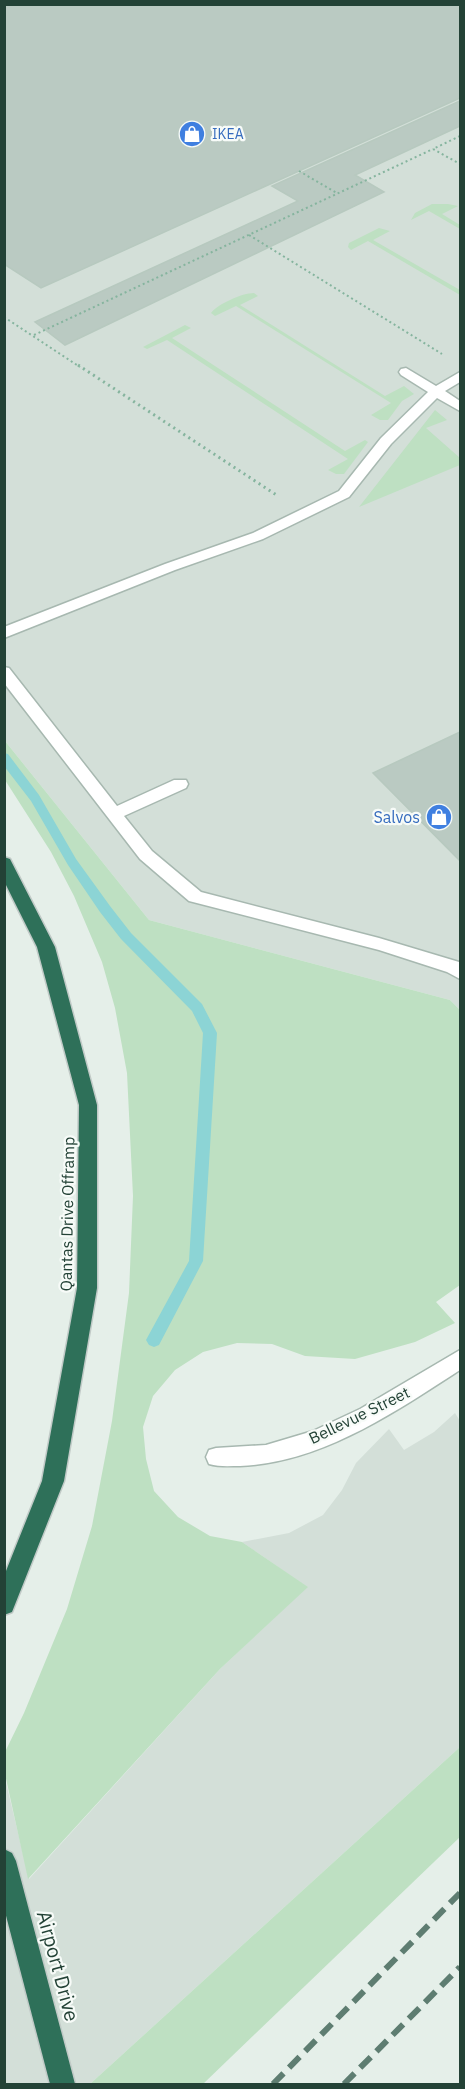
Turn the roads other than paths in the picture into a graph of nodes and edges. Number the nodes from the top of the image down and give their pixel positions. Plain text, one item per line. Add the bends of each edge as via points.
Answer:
1 (406, 372) dead end
2 (460, 376) edge
3 (435, 392) junction
4 (460, 408) edge
5 (4, 633) edge
6 (4, 672) edge
7 (180, 784) dead end
8 (113, 814) junction
9 (4, 863) edge
10 (460, 974) edge
11 (460, 1359) edge
12 (216, 1456) dead end
13 (4, 1605) edge
14 (4, 1861) edge
15 (63, 2085) edge

1 - 3 street
2 - 3 street
3 - 4 street
3 - 5 street via 386,441 344,494 258,536
6 - 8 street
7 - 8 street
8 - 10 street via 146,855 195,897 379,944 453,967
9 - 13 highway, Qantas Drive Offramp via 46,947 88,1105 87,1288 52,1481
11 - 12 street, Bellevue Street via 407,1394 322,1437 265,1454
14 - 15 highway, Airport Drive

